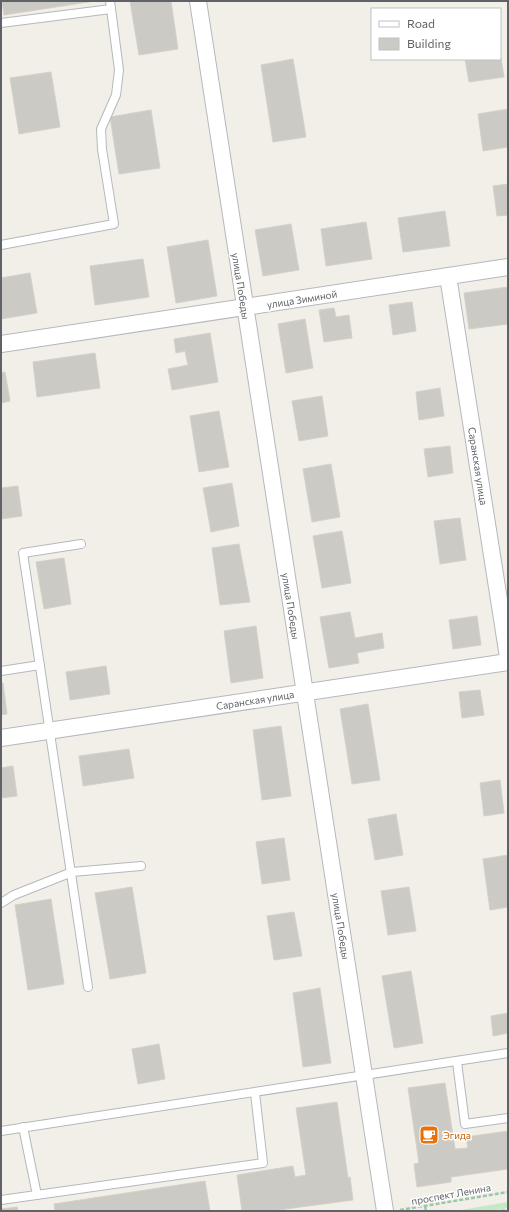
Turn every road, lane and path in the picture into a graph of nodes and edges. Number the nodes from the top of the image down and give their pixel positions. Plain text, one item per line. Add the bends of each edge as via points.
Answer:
1 (198, 1) edge
2 (111, 5) edge
3 (1, 23) edge
4 (1, 245) edge
5 (508, 267) edge
6 (448, 276) junction
7 (245, 307) junction
8 (1, 344) edge
9 (81, 544) dead end
10 (508, 657) edge
11 (508, 662) edge
12 (40, 665) junction
13 (1, 671) edge
14 (305, 693) junction
15 (50, 731) junction
16 (1, 738) edge
17 (141, 866) dead end
18 (72, 872) junction
19 (1, 903) edge
20 (88, 987) dead end
21 (508, 1053) edge
22 (457, 1062) junction
23 (364, 1076) junction
24 (255, 1093) junction
25 (508, 1118) edge
26 (23, 1128) junction
27 (1, 1131) edge
28 (508, 1192) edge
29 (37, 1195) junction
30 (1, 1200) edge
31 (425, 1206) junction
32 (508, 1210) edge
33 (385, 1211) edge
34 (397, 1211) edge
35 (426, 1211) edge
36 (501, 1211) edge

1 - 7 street, улица Победы
2 - 3 lane
2 - 4 lane via 119,70 116,95 101,130 114,224
5 - 6 street, улица Зиминой
6 - 7 street, улица Зиминой
6 - 10 street, Саранская улица
7 - 8 street, улица Зиминой
7 - 14 street, улица Победы
9 - 12 lane via 23,553
11 - 14 street, Саранская улица
12 - 13 lane
12 - 15 lane
14 - 15 street, Саранская улица
14 - 23 street, улица Победы
15 - 16 street, Саранская улица
15 - 18 lane
17 - 18 lane
18 - 19 lane via 14,895
18 - 20 lane
21 - 22 lane
22 - 23 lane
22 - 25 lane via 465,1124
23 - 24 lane
23 - 33 street, улица Победы
24 - 26 lane
24 - 29 lane via 263,1163
26 - 27 lane
26 - 29 lane
28 - 31 path, проспект Ленина
29 - 30 lane
31 - 34 path, проспект Ленина
31 - 35 path
32 - 36 path

